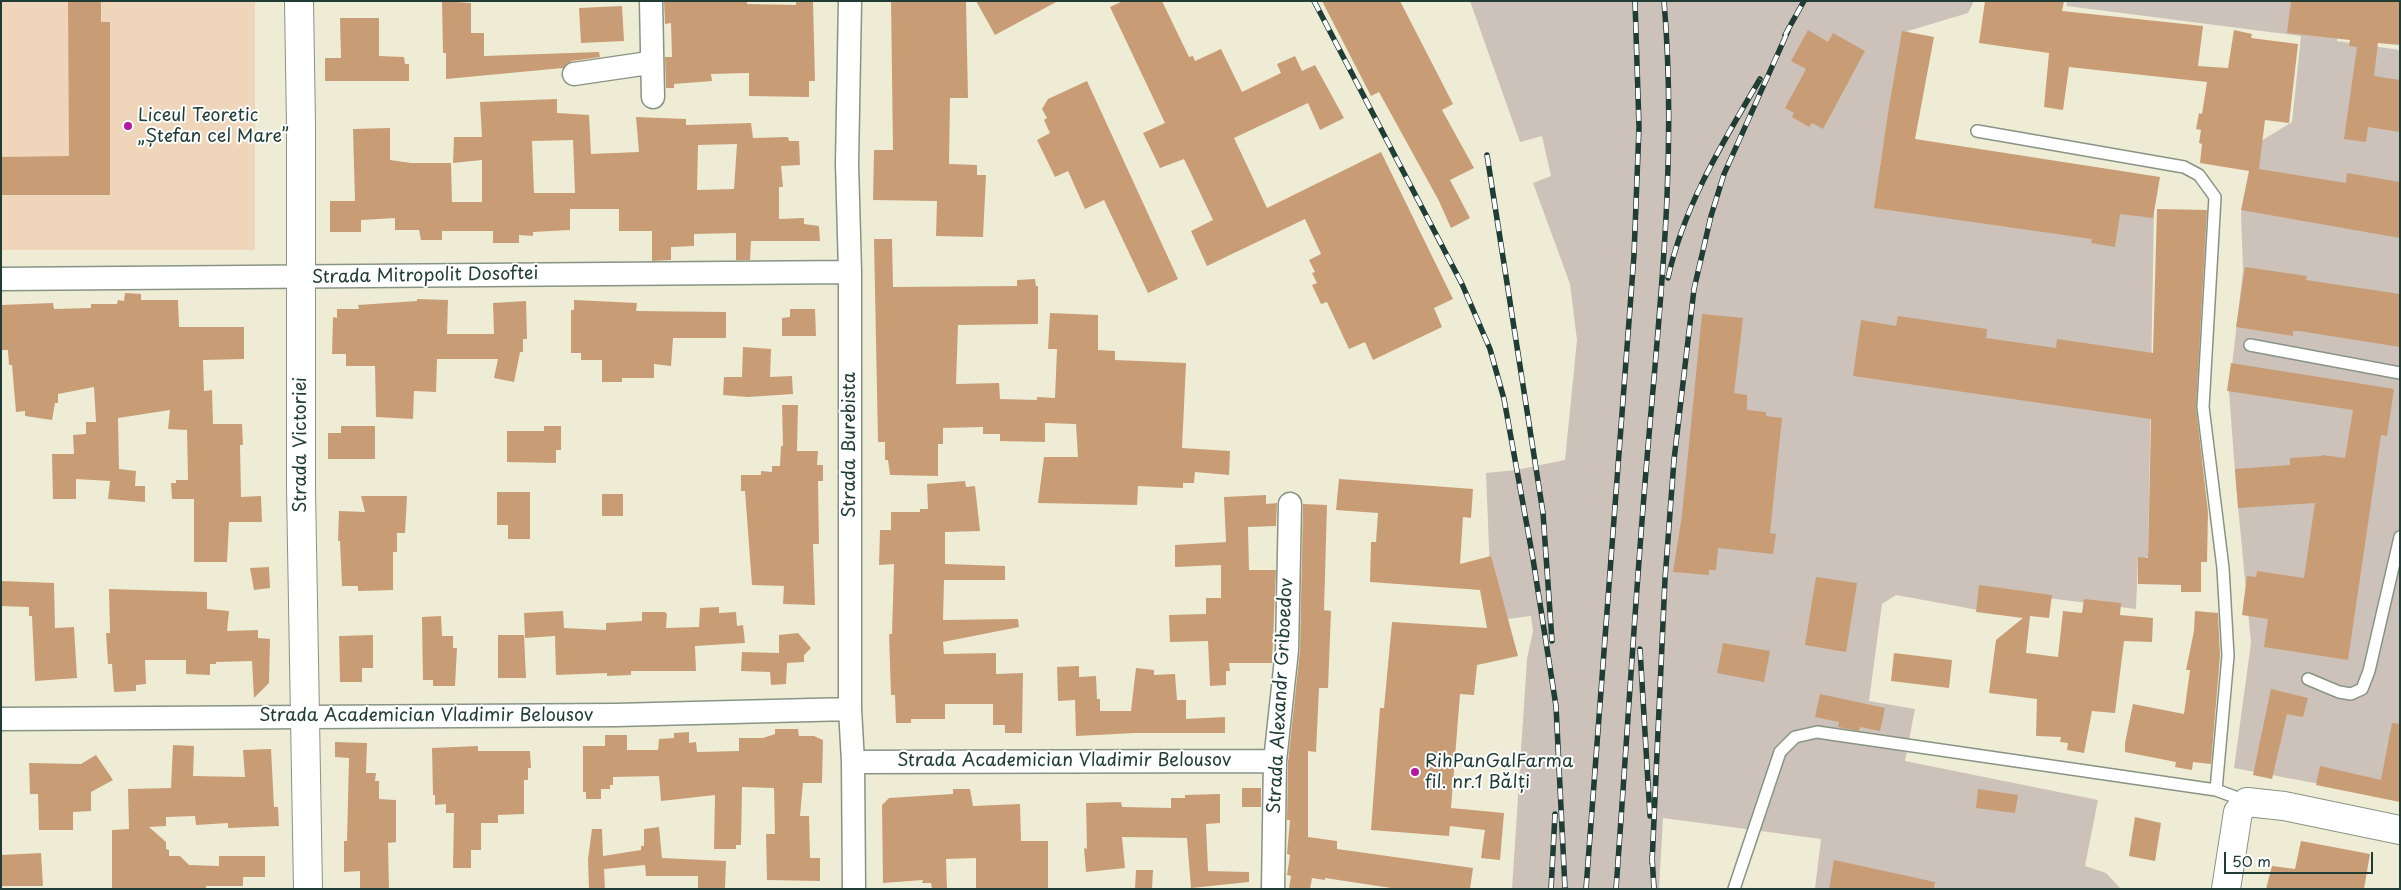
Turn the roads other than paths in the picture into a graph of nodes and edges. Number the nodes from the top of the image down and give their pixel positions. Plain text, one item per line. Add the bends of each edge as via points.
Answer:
1 (299, 1) edge
2 (651, 1) edge
3 (850, 1) edge
4 (652, 60) junction
5 (574, 74) dead end
6 (653, 96) dead end
7 (1977, 131) dead end
8 (850, 272) junction
9 (301, 277) junction
10 (1, 279) edge
11 (2250, 345) dead end
12 (2400, 373) edge
13 (1290, 504) dead end
14 (2400, 537) edge
15 (2308, 679) dead end
16 (850, 709) junction
17 (306, 717) junction
18 (1, 719) edge
19 (1275, 761) junction
20 (853, 762) junction
21 (2216, 790) junction
22 (2247, 802) junction
23 (2400, 830) edge
24 (308, 889) edge
25 (854, 889) edge
26 (1273, 889) edge
27 (1734, 889) edge
28 (2226, 889) edge

1 - 9 street, Strada Victoriei
2 - 4 street
3 - 8 street, Strada Burebista via 847,163
4 - 5 street
4 - 6 street
7 - 21 lane via 2184,168 2199,175 2215,197 2204,407 2227,612 2228,656
8 - 9 street, Strada Mitropolit Dosoftei
8 - 16 street, Strada Burebista
9 - 10 street, Strada Mitropolit Dosoftei
9 - 17 street, Strada Victoriei via 301,498
11 - 12 lane
13 - 19 street, Strada Alexandr Griboedov via 1287,650
14 - 15 lane via 2362,689 2351,694 2339,692
16 - 17 street, Strada Academician Vladimir Belousov via 616,715
16 - 20 street, Strada Burebista
17 - 18 street, Strada Academician Vladimir Belousov
17 - 24 street, Strada Victoriei
19 - 20 street, Strada Academician Vladimir Belousov
19 - 26 street, Strada Alexandr Griboedov
20 - 25 street, Strada Burebista
21 - 22 lane
21 - 27 lane via 1817,732 1802,735 1795,737 1780,752
22 - 23 street via 2284,806
22 - 28 street via 2238,812

